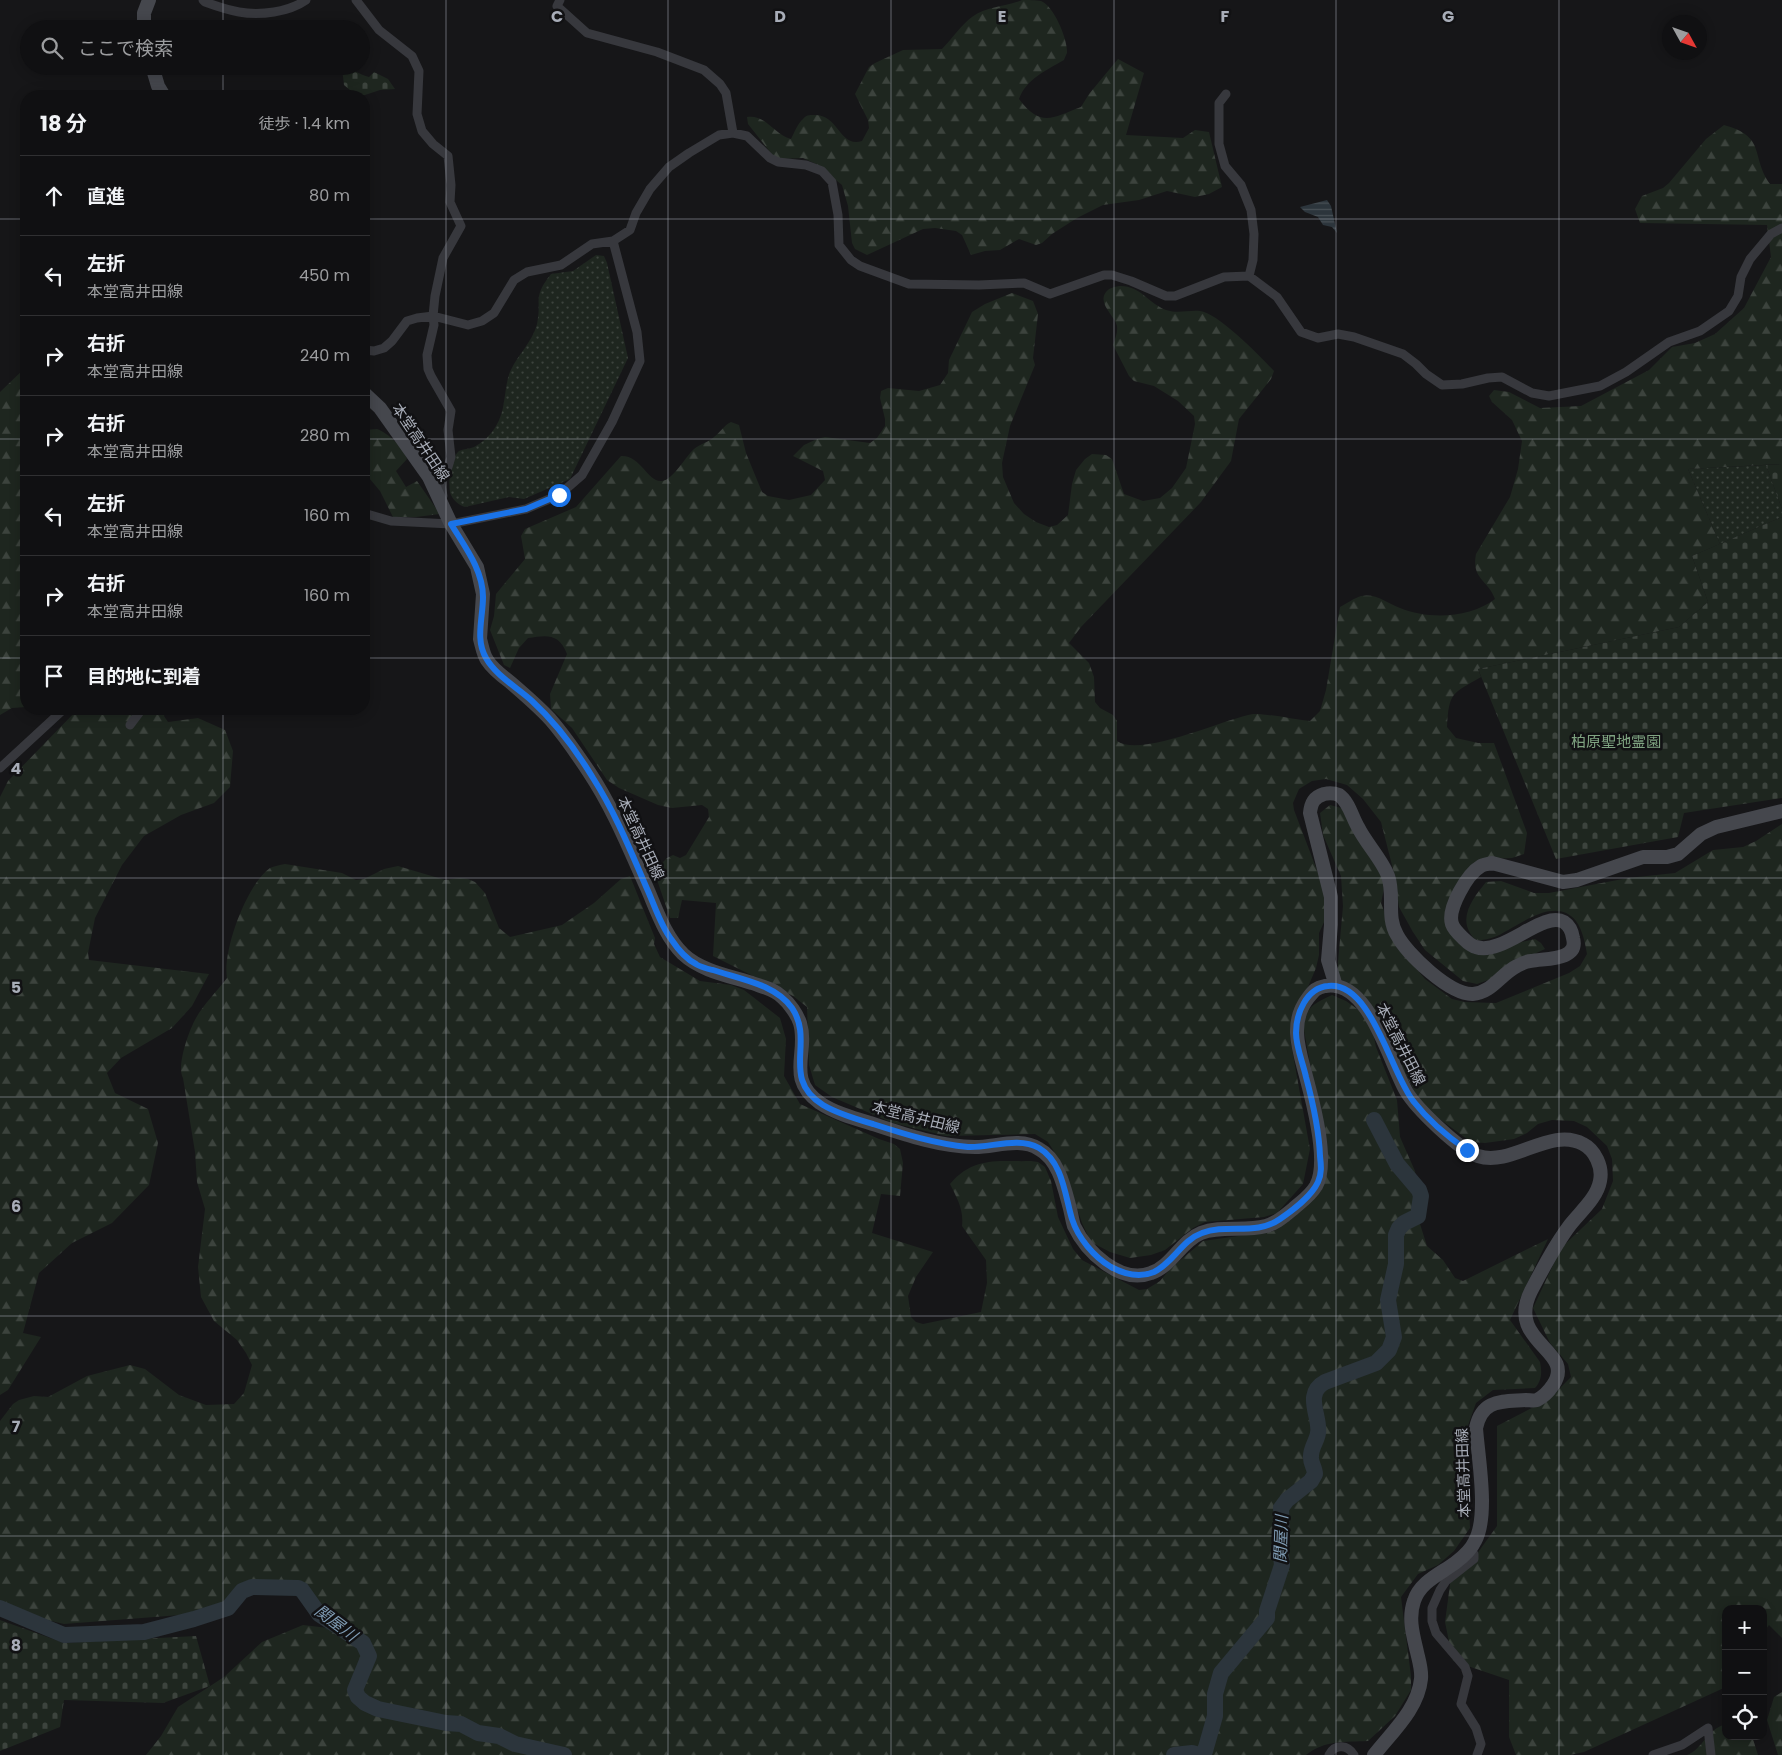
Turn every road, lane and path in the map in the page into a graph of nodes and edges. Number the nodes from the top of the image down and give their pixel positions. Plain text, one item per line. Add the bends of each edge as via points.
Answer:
1 (149, 0) edge
2 (203, 0) edge
3 (306, 0) edge
4 (356, 0) edge
5 (560, 0) edge
6 (144, 20) edge
7 (155, 75) edge
8 (160, 90) edge
9 (1226, 94) dead end
10 (733, 133) junction
11 (1782, 228) edge
12 (613, 241) junction
13 (1248, 276) junction
14 (433, 316) junction
15 (370, 351) edge
16 (370, 399) edge
17 (443, 507) junction
18 (370, 515) edge
19 (451, 524) junction
20 (57, 715) edge
21 (138, 715) edge
22 (130, 725) dead end
23 (0, 768) edge
24 (1782, 811) edge
25 (1336, 986) junction
26 (1469, 1550) junction
27 (1329, 1755) edge
28 (1354, 1755) edge
29 (1374, 1755) edge
30 (1477, 1755) edge
31 (1653, 1755) edge
32 (1711, 1755) edge

1 - 6 main road
2 - 3 street via 240,12 267,13 297,7
4 - 14 street via 378,30 412,56 419,71 417,114 422,131 448,156 450,202 461,226 443,258
5 - 10 street via 557,6 587,33 657,52 704,70 726,93
7 - 8 main road
9 - 13 street via 1219,104 1219,144 1224,166 1241,185 1251,210 1253,260
10 - 12 street via 719,135 669,167 650,189 630,230
10 - 13 street via 747,136 778,162 806,165 822,171 832,182 840,245 851,260 909,284 1024,283 1050,294 1112,276 1166,296 1175,296 1224,277
11 - 13 street via 1771,234 1750,259 1741,277 1738,296 1729,311 1700,332 1669,342 1600,386 1549,396 1532,393 1502,377 1442,385 1403,354 1354,337 1338,334 1318,338 1301,332 1277,297
12 - 14 street via 592,244 561,265 527,272 514,280 494,314 482,320 468,325
12 - 19 street via 638,332 640,362 582,476 559,495 526,509
14 - 15 street via 407,321 384,348
14 - 17 street via 428,369 451,411 448,430 451,457 440,479
16 - 17 main road, 本堂高井田線 via 429,477
17 - 19 main road, 本堂高井田線
18 - 19 street via 391,521
19 - 25 main road, 本堂高井田線 via 477,567 483,594 480,639 488,661 551,720 592,776 615,816 668,936 683,954 697,965 782,996 801,1026 799,1070 804,1085 810,1095 822,1104 842,1114 939,1142 974,1147 1025,1144 1038,1148 1052,1160 1073,1224 1089,1248 1122,1273 1139,1276 1152,1273 1167,1264 1198,1234 1220,1229 1264,1227 1277,1222 1311,1194 1321,1173 1320,1139 1296,1036 1298,1016 1305,1000 1316,989 1332,984
20 - 23 street
21 - 22 street
24 - 25 main road via 1716,827 1701,834 1678,854 1643,857 1577,880 1563,882 1492,863 1481,866 1458,895 1450,916 1452,926 1467,942 1486,949 1555,919 1572,930 1574,942 1572,950 1564,957 1528,961 1480,994 1469,994 1459,991 1424,967 1409,952 1392,926 1388,876 1358,829 1346,802 1338,794 1319,795 1312,802 1310,813 1331,897 1328,960
25 - 26 main road, 本堂高井田線 via 1346,989 1362,1002 1404,1088 1415,1104 1456,1143 1478,1156 1491,1158 1565,1139 1587,1146 1601,1171 1595,1192 1554,1248 1524,1309 1524,1319 1530,1330 1558,1367 1555,1383 1536,1400 1492,1404 1478,1418 1481,1524
26 - 29 main road, 本堂高井田線 via 1423,1585 1414,1598 1410,1612 1421,1677 1419,1691 1402,1721
26 - 30 street via 1474,1559 1443,1585 1432,1608 1432,1621 1436,1633 1465,1667 1468,1676 1461,1704 1476,1728 1481,1744
27 - 28 street via 1337,1748 1345,1747
31 - 32 street via 1682,1745 1708,1728

